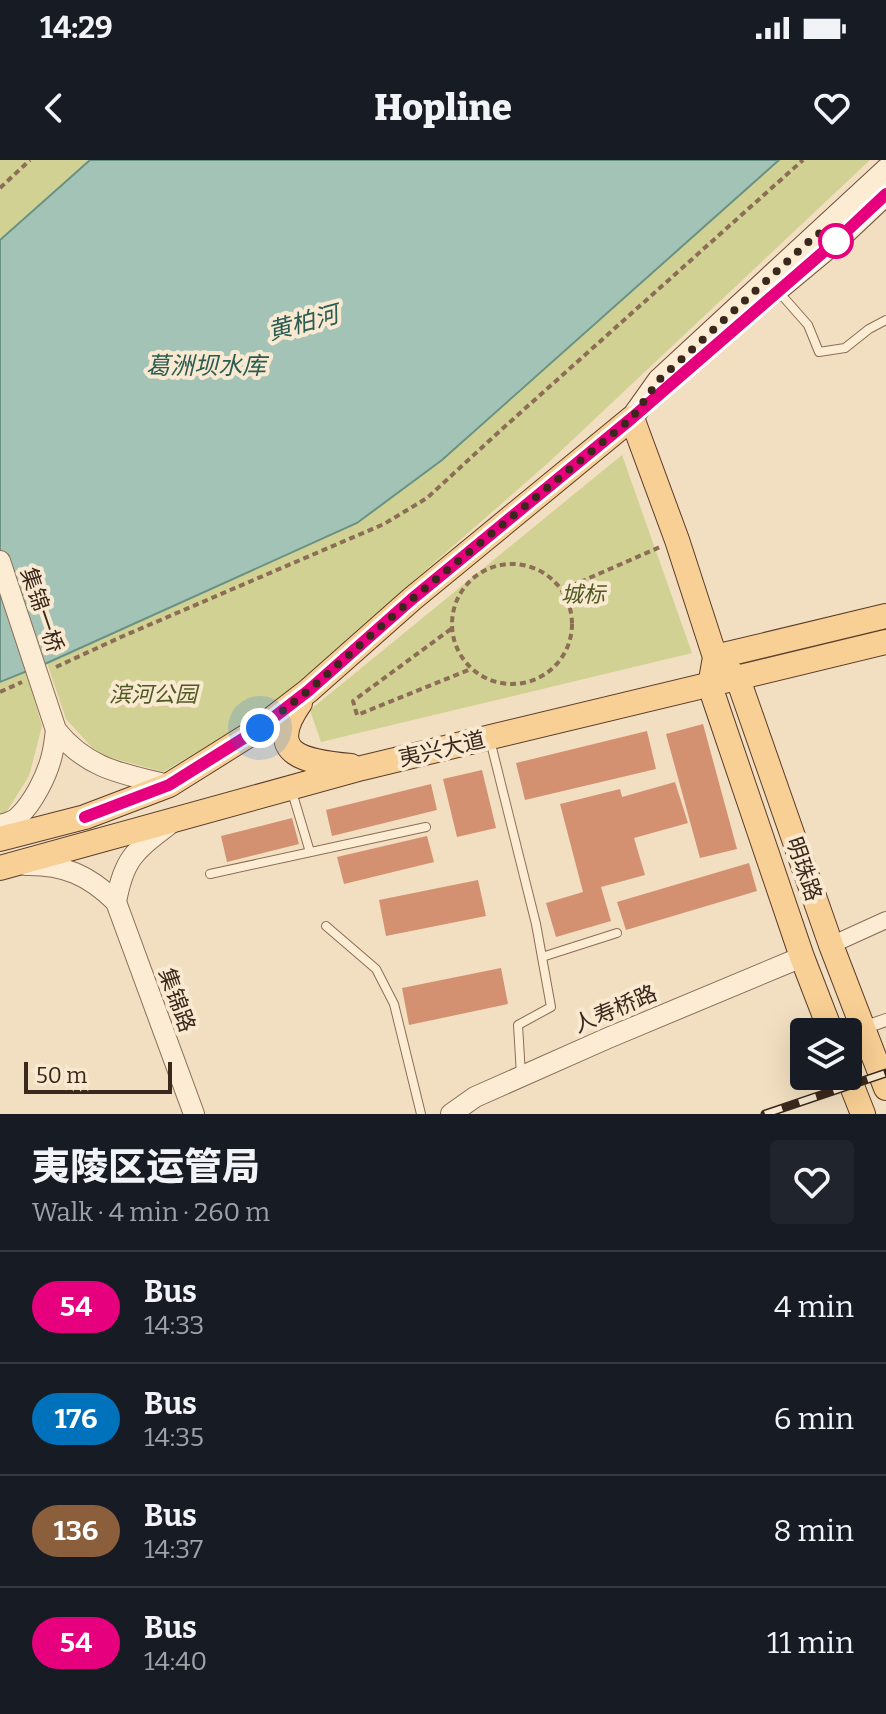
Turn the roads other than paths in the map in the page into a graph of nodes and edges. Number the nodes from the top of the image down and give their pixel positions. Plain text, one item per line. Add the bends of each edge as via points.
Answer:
1 (886, 170) edge
2 (886, 194) edge
3 (777, 290) junction
4 (886, 320) edge
5 (632, 418) junction
6 (0, 561) edge
7 (886, 616) edge
8 (886, 642) edge
9 (715, 657) junction
10 (738, 679) junction
11 (710, 686) junction
12 (308, 691) junction
13 (56, 730) junction
14 (490, 738) junction
15 (362, 768) junction
16 (169, 785) junction
17 (291, 787) junction
18 (178, 818) junction
19 (0, 825) edge
20 (426, 827) dead end
21 (0, 839) edge
22 (310, 852) junction
23 (5, 867) edge
24 (210, 874) dead end
25 (116, 902) junction
26 (886, 920) edge
27 (326, 926) dead end
28 (617, 933) dead end
29 (831, 945) junction
30 (542, 957) junction
31 (802, 957) junction
32 (826, 1018) edge
33 (886, 1020) edge
34 (863, 1028) junction
35 (521, 1076) junction
36 (886, 1088) edge
37 (854, 1090) edge
38 (194, 1114) edge
39 (421, 1114) edge
40 (451, 1114) edge
41 (863, 1114) edge

1 - 5 main road via 659,380
2 - 3 main road
3 - 4 lane via 808,325 819,352 845,348
3 - 5 main road
5 - 9 main road, 明珠路
5 - 12 main road
6 - 13 street, 集锦一桥
7 - 9 main road
8 - 10 main road, 夷兴大道
9 - 10 main road, 明珠路
9 - 11 main road, 明珠路
10 - 11 main road, 夷兴大道
10 - 29 main road, 明珠路
11 - 14 main road, 夷兴大道
11 - 31 main road, 明珠路
12 - 15 main road via 285,730 287,744 296,755
12 - 16 main road
13 - 16 street via 68,746 94,763
13 - 19 street via 52,757 36,791 17,818
14 - 15 main road, 夷兴大道
14 - 30 lane
15 - 17 main road, 夷兴大道
16 - 21 main road via 85,817
17 - 18 main road, 夷兴大道
17 - 22 lane
18 - 23 main road, 夷兴大道
18 - 25 street via 127,863
20 - 22 lane
22 - 24 lane
23 - 25 street via 70,870
25 - 38 street, 集锦路
26 - 29 street
27 - 39 lane via 376,969 394,1004
28 - 30 lane
29 - 34 main road, 明珠路
30 - 35 lane via 551,1007 518,1025
31 - 32 main road, 明珠路
31 - 35 street, 人寿桥路
33 - 34 street
34 - 36 main road, 明珠路
35 - 40 street, 人寿桥路
37 - 41 main road

